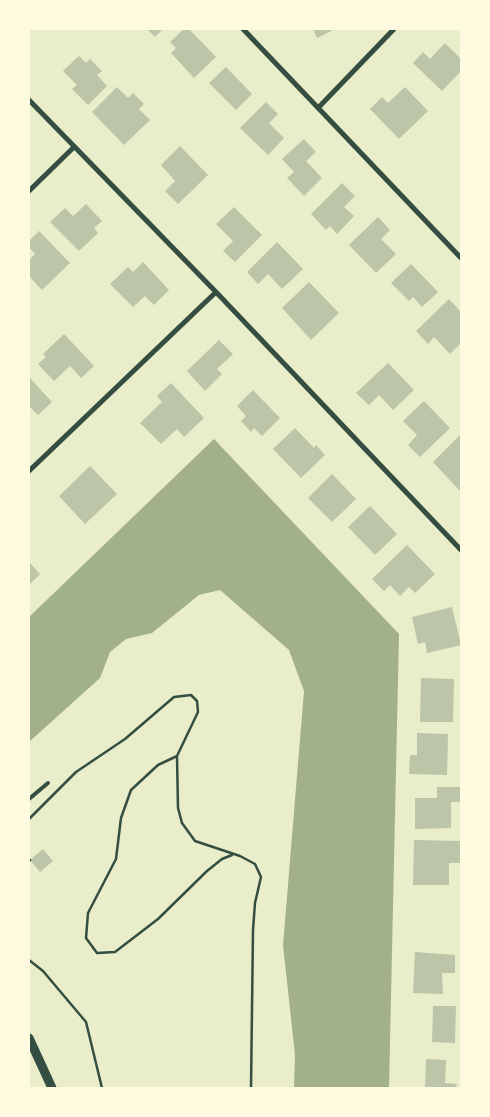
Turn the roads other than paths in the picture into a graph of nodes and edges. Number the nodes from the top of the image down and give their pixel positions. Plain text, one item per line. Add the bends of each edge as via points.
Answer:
1 (243, 29) edge
2 (394, 29) edge
3 (29, 100) edge
4 (318, 108) junction
5 (74, 147) junction
6 (29, 191) edge
7 (460, 255) edge
8 (216, 292) junction
9 (29, 471) edge
10 (461, 539) edge
11 (457, 544) junction
12 (461, 550) edge
13 (48, 783) dead end
14 (29, 799) edge
15 (29, 1038) edge
16 (52, 1088) edge

1 - 4 street
2 - 4 street
3 - 5 street
4 - 7 street
5 - 6 street
5 - 8 street
8 - 9 street
8 - 11 street
10 - 11 street
11 - 12 street
13 - 14 lane
15 - 16 street

